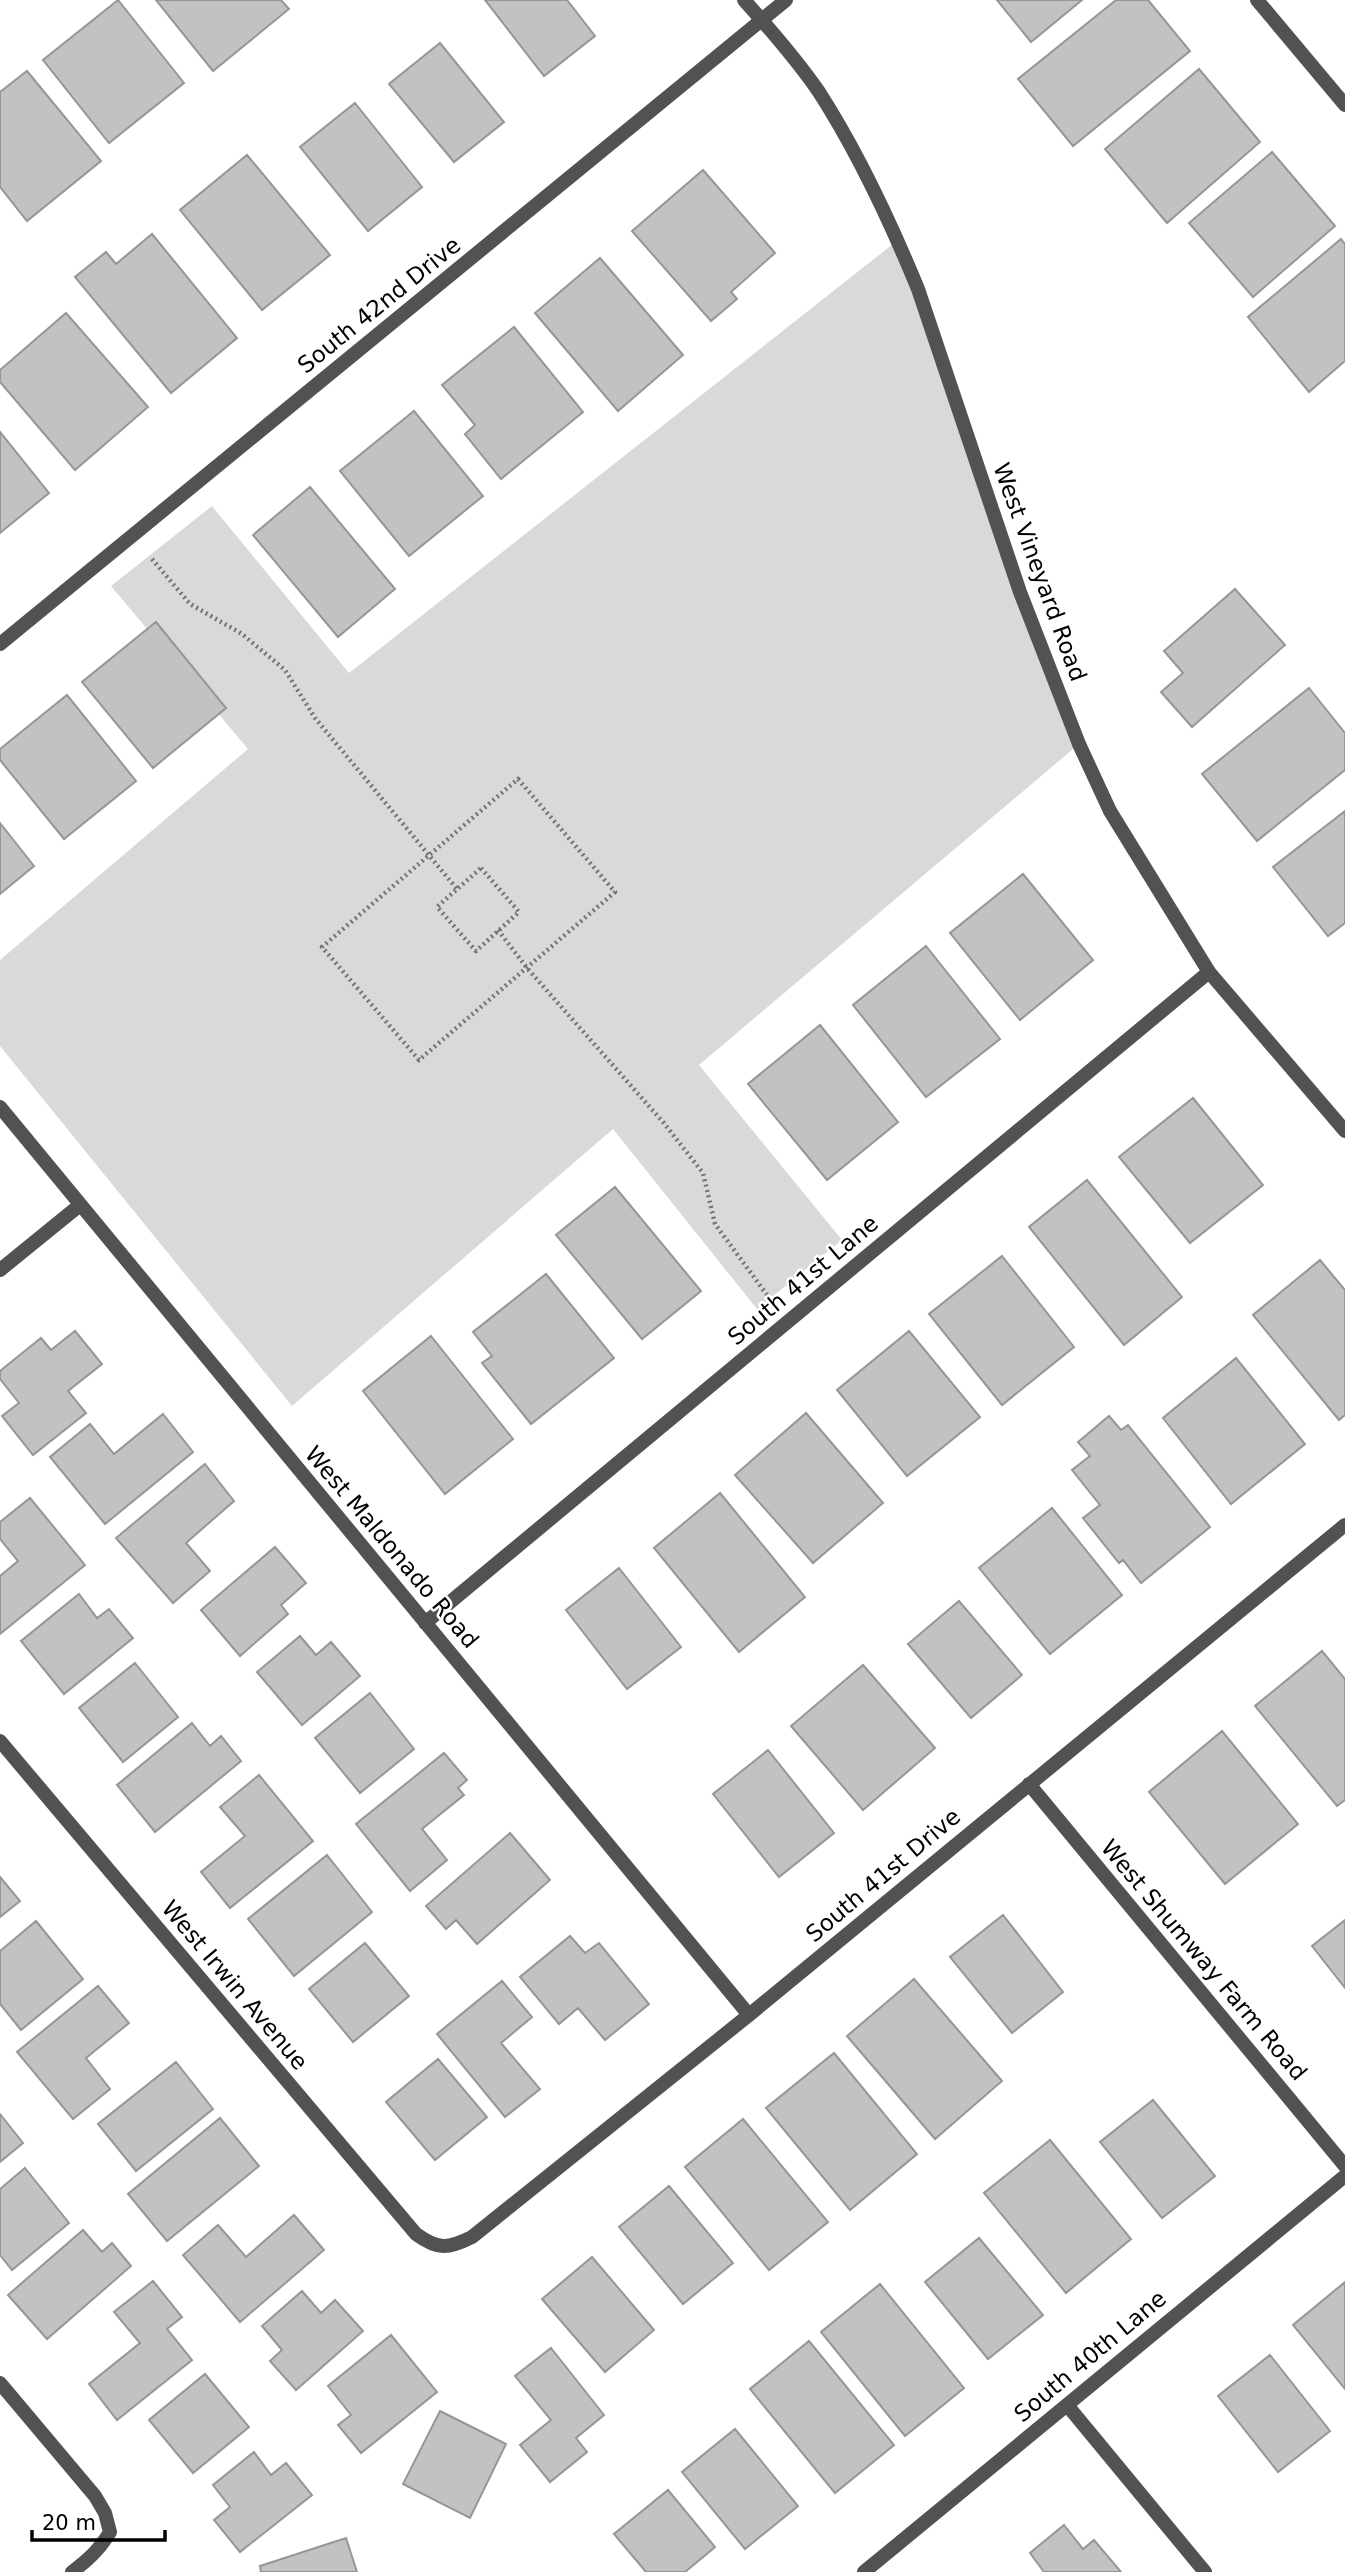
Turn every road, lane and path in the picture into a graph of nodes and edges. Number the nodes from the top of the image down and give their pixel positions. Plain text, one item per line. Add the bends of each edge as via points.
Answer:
1 (744, 0) edge
2 (786, 0) edge
3 (1257, 0) edge
4 (762, 20) junction
5 (1345, 105) edge
6 (134, 534) junction
7 (0, 644) edge
8 (428, 856) junction
9 (457, 889) junction
10 (498, 930) junction
11 (527, 968) junction
12 (1209, 972) junction
13 (0, 1107) edge
14 (1345, 1130) edge
15 (80, 1205) junction
16 (0, 1270) edge
17 (792, 1319) junction
18 (1345, 1525) edge
19 (425, 1623) junction
20 (0, 1741) edge
21 (1029, 1784) junction
22 (749, 2015) junction
23 (1345, 2166) edge
24 (1345, 2176) edge
25 (443, 2248) joint
26 (0, 2383) edge
27 (1067, 2405) junction
28 (72, 2572) edge
29 (864, 2572) edge
30 (1205, 2572) edge

1 - 4 street, West Vineyard Road
2 - 4 street, South 42nd Drive
3 - 5 street
4 - 6 street, South 42nd Drive
4 - 12 street, West Vineyard Road via 818,91 886,215 918,289 1020,593 1079,744 1110,811
6 - 7 street, South 42nd Drive
6 - 8 path via 190,604 242,634 285,670 315,718
8 - 9 path
8 - 11 path via 517,779 615,892
8 - 11 path via 322,947 419,1060
9 - 10 path via 438,907 476,950
9 - 10 path via 481,868 519,912
10 - 11 path
11 - 17 path via 703,1173 715,1224 769,1298
12 - 14 street, West Vineyard Road
12 - 17 street, South 41st Lane
13 - 15 street, West Maldonado Road
15 - 16 street
15 - 19 street, West Maldonado Road
17 - 19 street, South 41st Lane
18 - 21 street, South 41st Drive
19 - 22 street, West Maldonado Road
20 - 25 street, West Irwin Avenue via 416,2234
21 - 22 street, South 41st Drive
21 - 23 street, West Shumway Farm Road
22 - 25 street, South 41st Drive via 472,2237
24 - 27 street, South 40th Lane
26 - 28 street via 105,2513 110,2532 96,2553
27 - 29 street, South 40th Lane
27 - 30 street

